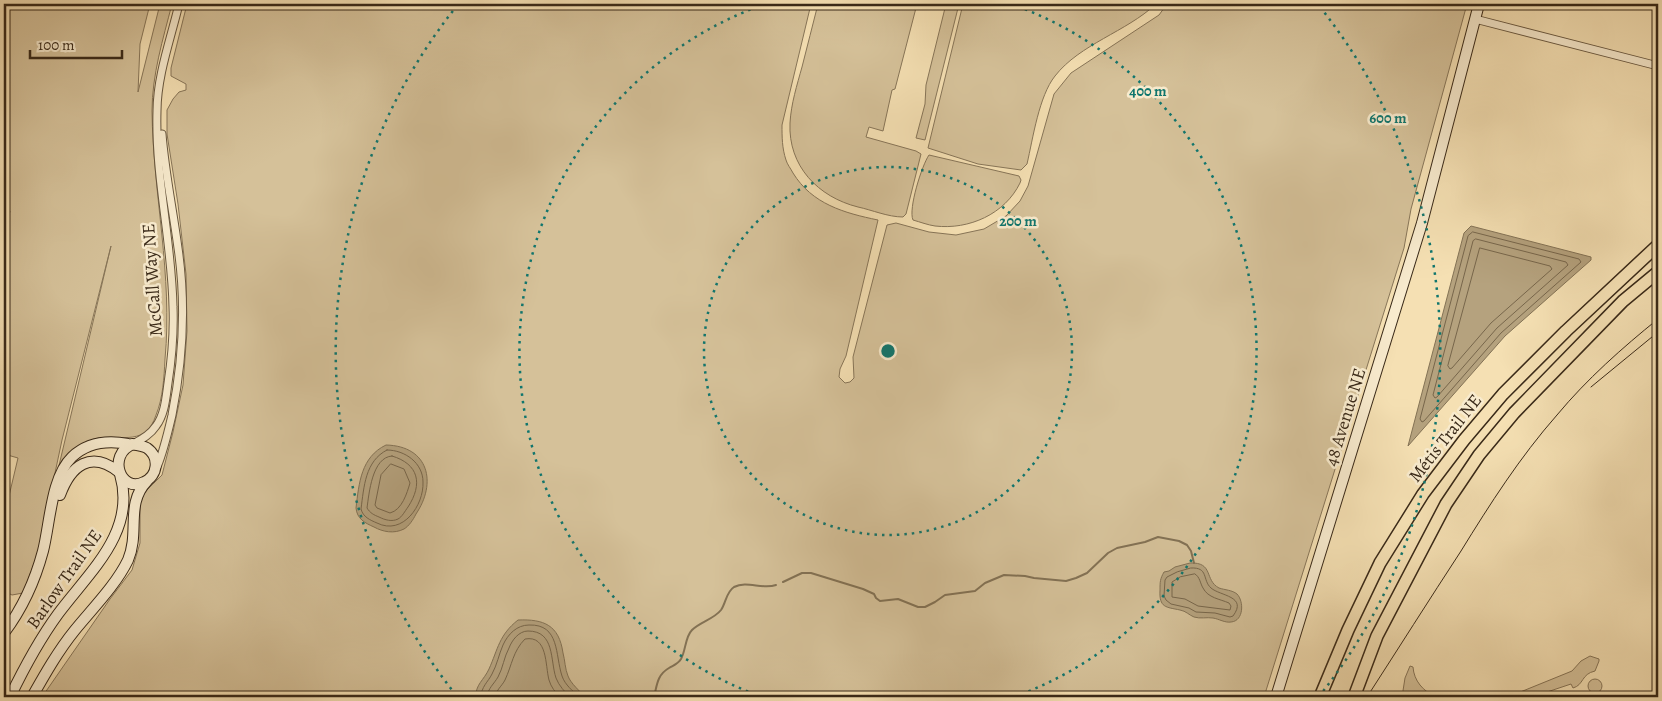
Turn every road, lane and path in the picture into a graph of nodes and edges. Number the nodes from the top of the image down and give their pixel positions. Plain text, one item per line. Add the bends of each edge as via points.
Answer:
1 (179, 4) edge
2 (1479, 4) edge
3 (1475, 19) junction
4 (1658, 66) edge
5 (162, 74) junction
6 (1658, 245) edge
7 (1658, 272) edge
8 (133, 444) junction
9 (119, 473) junction
10 (152, 476) junction
11 (47, 533) junction
12 (4, 633) edge
13 (1355, 695) edge
14 (10, 697) edge
15 (32, 697) edge
16 (1276, 697) edge
17 (1320, 697) edge

1 - 5 street, McCall Way NE
2 - 3 street, 48 Avenue NE
3 - 4 street
3 - 16 street, 48 Avenue NE via 1422,223
5 - 8 street, McCall Way NE via 157,133 171,276 173,334 166,396 159,421 149,435
5 - 10 street, McCall Way NE via 164,164 178,249 182,342 166,441
6 - 17 main road, Métis Trail NE via 1503,394 1423,494 1380,563
7 - 13 main road, Métis Trail NE via 1623,302 1514,413 1479,455 1446,504 1391,610
8 - 9 street via 120,455
8 - 10 street via 146,448 155,458
8 - 11 street via 99,442 71,458 59,480
9 - 10 street via 133,484 143,483
9 - 11 street via 97,461 72,472 63,486
9 - 14 street, Barlow Trail NE via 123,507 112,542 57,616 27,662
10 - 15 street via 139,490 135,501 134,540 127,563 54,658
11 - 12 street via 29,592

